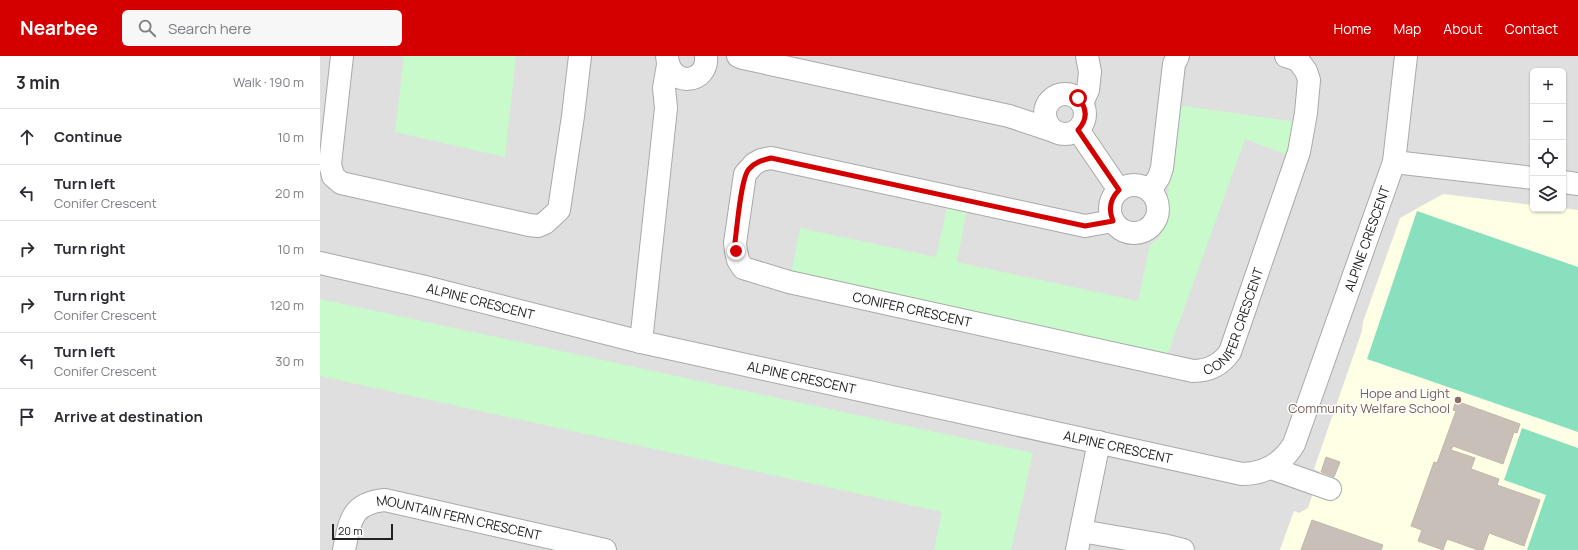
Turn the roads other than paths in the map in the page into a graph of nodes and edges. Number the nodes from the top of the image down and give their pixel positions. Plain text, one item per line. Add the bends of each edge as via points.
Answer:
1 (342, 56) edge
2 (580, 56) edge
3 (1178, 56) edge
4 (1286, 56) edge
5 (1406, 56) edge
6 (740, 57) edge
7 (1087, 58) edge
8 (667, 60) edge
9 (705, 62) edge
10 (685, 79) junction
11 (1055, 99) junction
12 (1082, 103) junction
13 (666, 108) junction
14 (1009, 116) junction
15 (1078, 130) junction
16 (1054, 131) junction
17 (1394, 162) junction
18 (1530, 178) edge
19 (1566, 182) edge
20 (1578, 184) edge
21 (1119, 190) junction
22 (1150, 191) junction
23 (1113, 221) junction
24 (320, 263) edge
25 (641, 342) junction
26 (1099, 442) junction
27 (1271, 468) junction
28 (1330, 489) dead end
29 (1079, 540) edge
30 (591, 549) edge
31 (344, 550) edge
32 (1183, 550) edge

1 - 2 street via 330,164 333,176 341,183 538,226 546,223 559,210
3 - 22 street via 1174,64 1162,168
4 - 23 street, CONIFER CRESCENT via 1298,60 1309,80 1299,152 1230,352 1212,368 1193,371 789,282 743,268 738,260 735,242 745,174 754,164 771,158 1085,226
5 - 17 street, ALPINE CRESCENT
6 - 9 street via 722,62
6 - 14 street
7 - 11 street via 1075,81
7 - 12 street via 1090,72 1088,90
8 - 10 street via 672,73
8 - 13 street via 664,88
9 - 10 street via 698,76
10 - 13 street
11 - 12 street via 1073,95
11 - 14 street
11 - 16 street via 1045,114 1049,126
12 - 15 street via 1086,114
13 - 25 street
14 - 16 street
15 - 16 street via 1066,134
15 - 21 street
17 - 18 street
17 - 27 street, ALPINE CRESCENT via 1294,444
19 - 20 street
21 - 22 street via 1133,185
21 - 23 street via 1111,201 1110,215
22 - 23 street via 1156,199 1158,215 1149,228 1142,232 1125,232
24 - 25 street, ALPINE CRESCENT via 422,286
25 - 26 street, ALPINE CRESCENT
26 - 27 street, ALPINE CRESCENT via 1242,474 1257,473
26 - 29 street
27 - 28 street
29 - 32 street via 1163,545
30 - 31 street, MOUNTAIN FERN CRESCENT via 385,500 374,501 356,510

